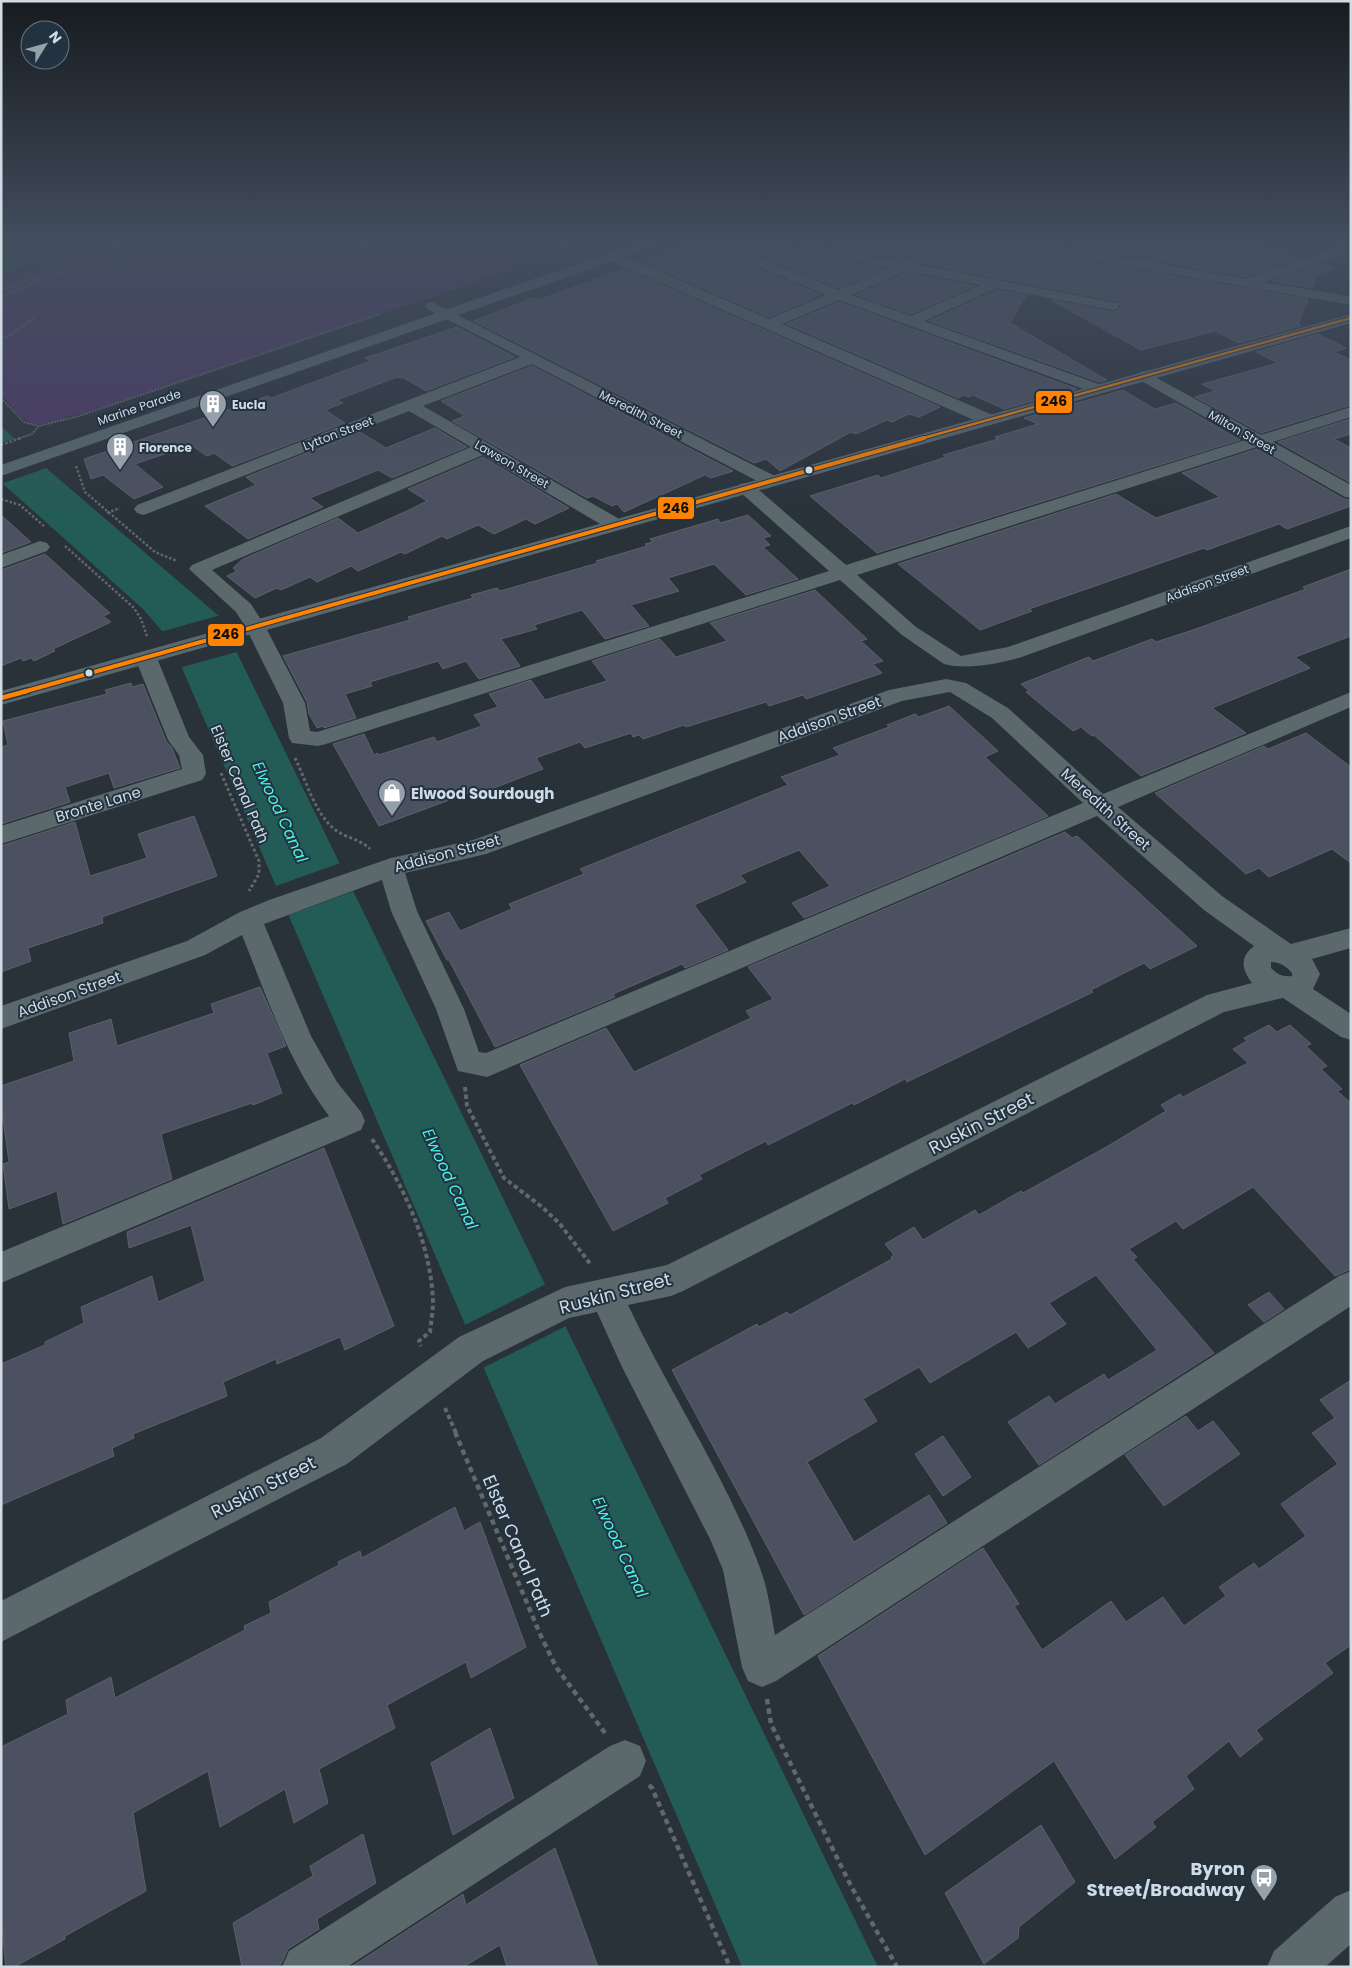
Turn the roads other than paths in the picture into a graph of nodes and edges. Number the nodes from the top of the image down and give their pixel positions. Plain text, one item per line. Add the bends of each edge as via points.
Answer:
1 (352, 334) edge
2 (385, 334) edge
3 (486, 334) edge
4 (789, 334) edge
5 (947, 334) edge
6 (1294, 334) edge
7 (532, 358) junction
8 (1144, 376) junction
9 (1098, 389) junction
10 (410, 405) junction
11 (1351, 412) edge
12 (989, 420) junction
13 (1257, 441) junction
14 (32, 446) junction
15 (484, 448) junction
16 (1, 455) edge
17 (1, 471) edge
18 (770, 481) junction
19 (746, 488) junction
20 (1347, 493) edge
21 (143, 509) dead end
22 (614, 524) junction
23 (1349, 531) edge
24 (40, 547) dead end
25 (1, 562) edge
26 (843, 572) junction
27 (247, 629) junction
28 (153, 651) junction
29 (956, 673) junction
30 (1, 698) edge
31 (1351, 699) edge
32 (1100, 804) junction
33 (1, 835) edge
34 (381, 871) junction
35 (249, 919) junction
36 (1351, 939) edge
37 (1284, 969) junction
38 (1, 1018) edge
39 (1351, 1023) edge
40 (1351, 1029) edge
41 (1, 1268) edge
42 (1351, 1287) edge
43 (606, 1294) junction
44 (1, 1622) edge
45 (625, 1761) road end
46 (1351, 1913) edge
47 (305, 1967) edge
48 (1290, 1967) edge

1 - 14 main road, Marine Parade
2 - 14 main road, Marine Parade
3 - 7 street, Meredith Street
4 - 12 street
5 - 9 street
6 - 8 main road
7 - 10 street, Lytton Street
7 - 18 street, Meredith Street
8 - 9 main road
8 - 13 street, Milton Street
9 - 12 main road
10 - 15 street, Lawson Street
10 - 21 street, Lytton Street
11 - 13 street
12 - 18 main road
13 - 20 street, Milton Street
13 - 26 street
14 - 16 main road, Marine Parade
14 - 17 main road, Marine Parade
15 - 22 street, Lawson Street
15 - 27 street via 199,568 244,608
18 - 19 main road
19 - 22 main road
19 - 26 street, Meredith Street
22 - 27 main road
23 - 29 street, Addison Street
24 - 25 street
26 - 27 street via 318,739 300,738 294,703
26 - 29 street, Meredith Street
27 - 28 main road
28 - 30 main road
28 - 33 street, Bronte Lane via 178,740 189,750 195,762 194,774
29 - 32 street, Meredith Street
29 - 34 street, Addison Street via 477,848
31 - 32 street
32 - 34 street via 488,1065 468,1062 450,1009 404,911
32 - 37 street, Meredith Street
34 - 35 street, Addison Street
35 - 38 street, Addison Street via 196,948
35 - 41 street via 298,1039 327,1091 350,1121
36 - 37 street, Ruskin Street
37 - 39 street, Meredith Street
37 - 40 street, Meredith Street
37 - 43 street, Ruskin Street via 671,1280
42 - 43 street via 762,1667 742,1570 725,1528 634,1355
43 - 44 street, Ruskin Street via 565,1303 471,1349 334,1451
45 - 47 street
46 - 48 street

